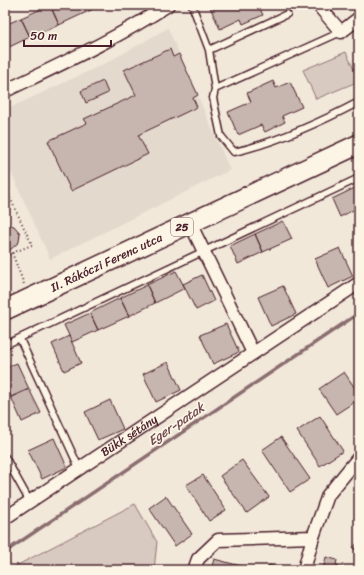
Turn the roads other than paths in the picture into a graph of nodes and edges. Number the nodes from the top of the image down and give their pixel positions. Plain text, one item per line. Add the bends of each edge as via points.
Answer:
1 (168, 5) edge
2 (192, 5) edge
3 (318, 5) edge
4 (287, 14) dead end
5 (359, 18) edge
6 (341, 32) junction
7 (209, 50) junction
8 (215, 89) junction
9 (5, 91) edge
10 (359, 102) edge
11 (359, 144) edge
12 (359, 178) edge
13 (190, 223) junction
14 (204, 251) junction
15 (359, 283) edge
16 (5, 310) edge
17 (20, 339) junction
18 (5, 346) edge
19 (253, 352) junction
20 (5, 457) edge
21 (359, 457) edge
22 (80, 470) junction
23 (30, 502) junction
24 (5, 518) edge
25 (313, 537) junction
26 (194, 570) edge
27 (304, 570) edge

1 - 9 street via 135,27
2 - 7 lane
3 - 6 street
4 - 7 lane
5 - 6 street
6 - 8 lane
7 - 8 lane
8 - 10 lane via 213,98 221,136 234,152 260,146 316,124
11 - 13 main road, II. Rákóczi Ferenc utca / 25
12 - 14 lane
13 - 14 street
13 - 16 main road, II. Rákóczi Ferenc utca / 25
14 - 17 lane
14 - 19 street
15 - 19 street, Bükk sétány
17 - 18 lane
17 - 22 lane
19 - 22 street, Bükk sétány
20 - 23 lane
21 - 25 street via 328,495
22 - 23 street, Bükk sétány
23 - 24 street, Bükk sétány
25 - 26 street via 218,540 198,559
25 - 27 street

